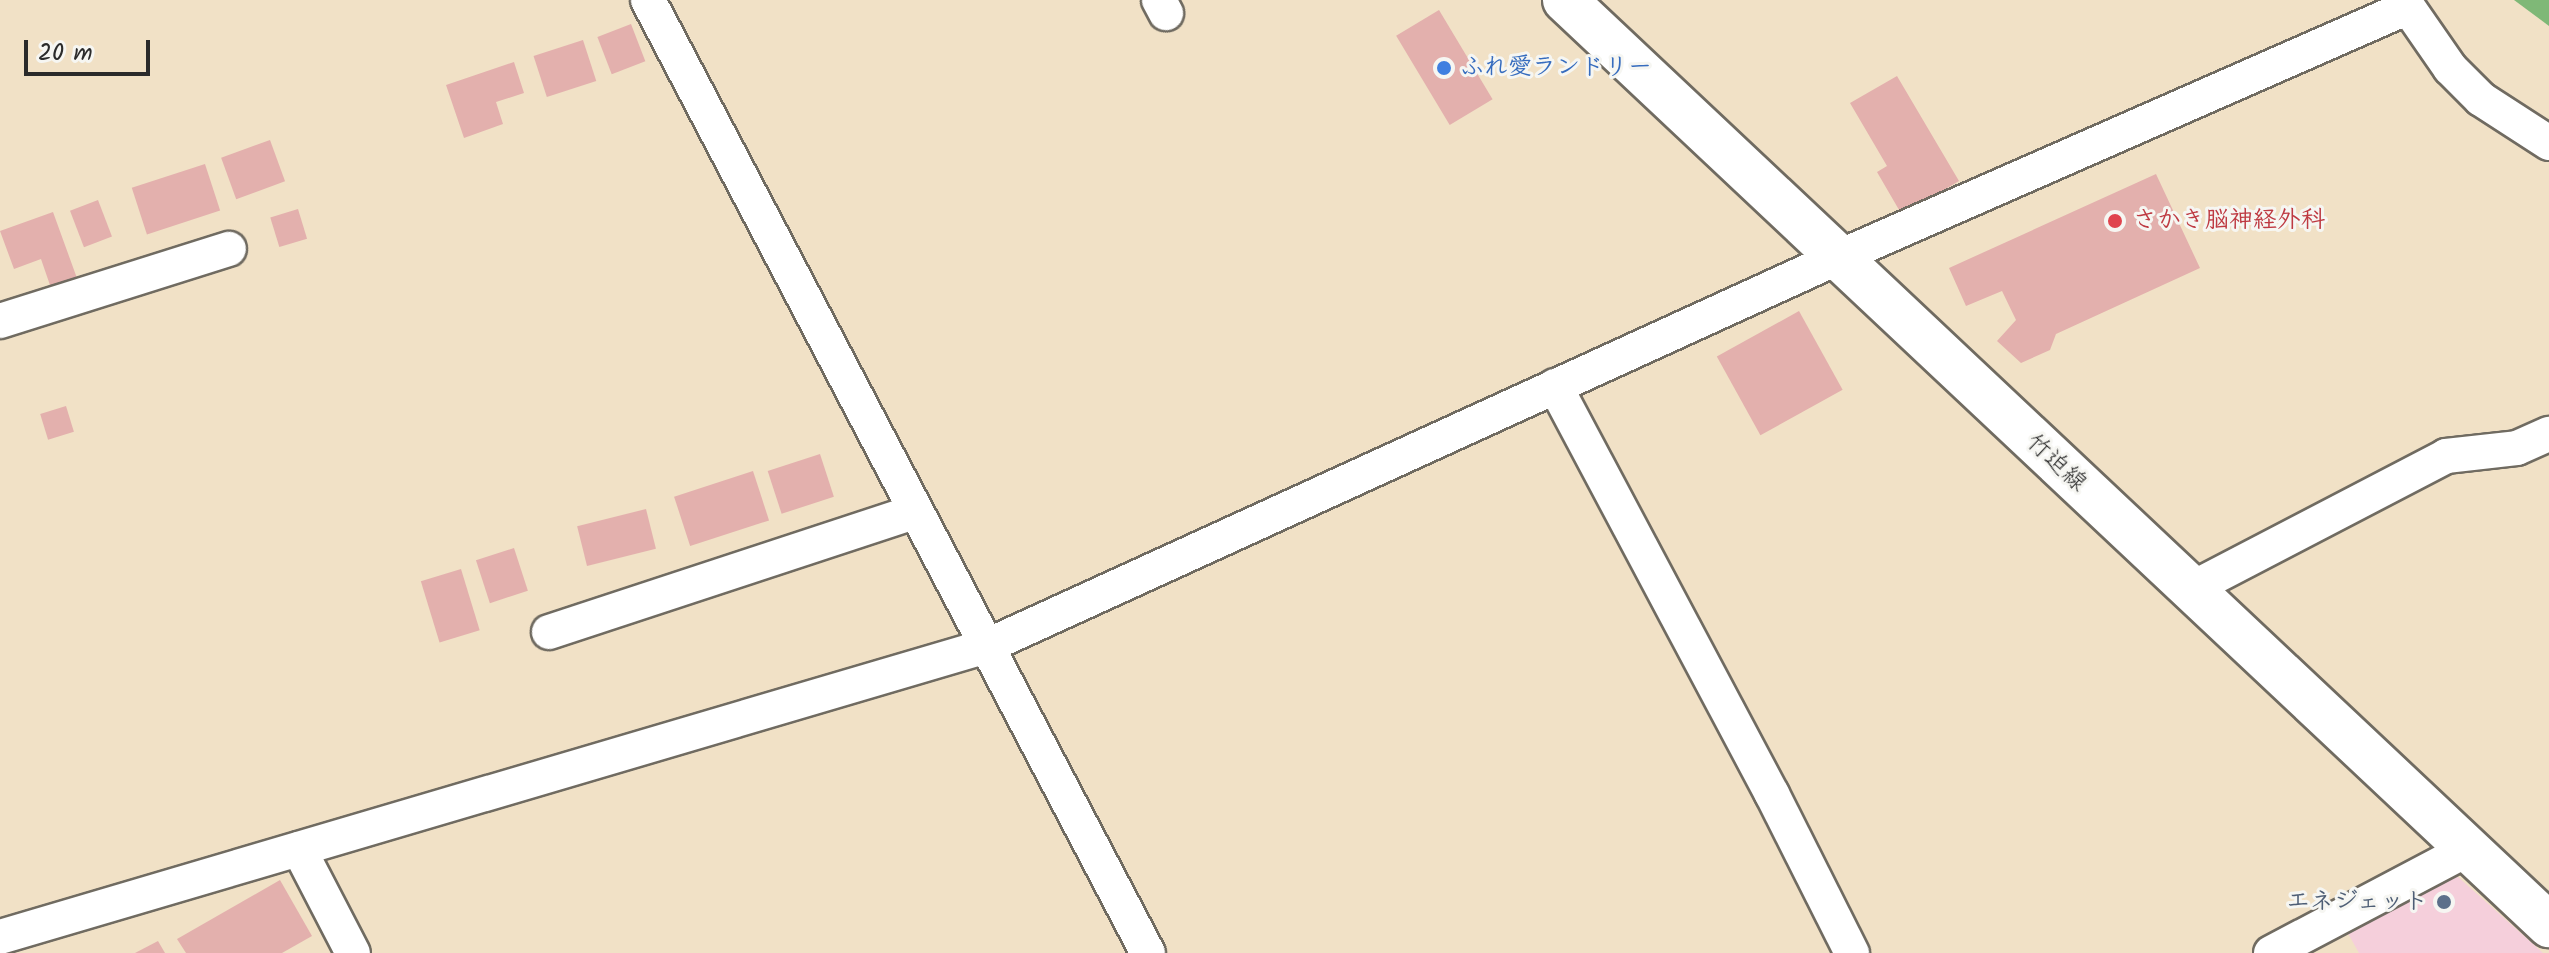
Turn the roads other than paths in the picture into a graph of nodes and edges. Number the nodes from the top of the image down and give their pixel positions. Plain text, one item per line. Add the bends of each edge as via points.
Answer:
1 (648, 0) edge
2 (1565, 0) edge
3 (2405, 4) edge
4 (2549, 143) edge
5 (229, 249) dead end
6 (1837, 258) junction
7 (0, 321) edge
8 (1555, 386) junction
9 (2549, 434) edge
10 (916, 511) junction
11 (2191, 589) junction
12 (549, 632) dead end
13 (987, 646) junction
14 (299, 849) junction
15 (2468, 849) junction
16 (2549, 925) edge
17 (0, 937) edge
18 (353, 953) edge
19 (1148, 953) edge
20 (1852, 953) edge
21 (2271, 953) edge

1 - 10 street
2 - 6 street, 竹迫線
3 - 4 street via 2450,68 2481,99
3 - 6 street
5 - 7 street
6 - 8 street
6 - 11 street, 竹迫線
8 - 13 street
8 - 20 street
9 - 11 street via 2517,448 2446,456
10 - 12 street
10 - 13 street
11 - 15 street, 竹迫線
13 - 14 street
13 - 19 street
14 - 17 street
14 - 18 street
15 - 16 street, 竹迫線
15 - 21 street

